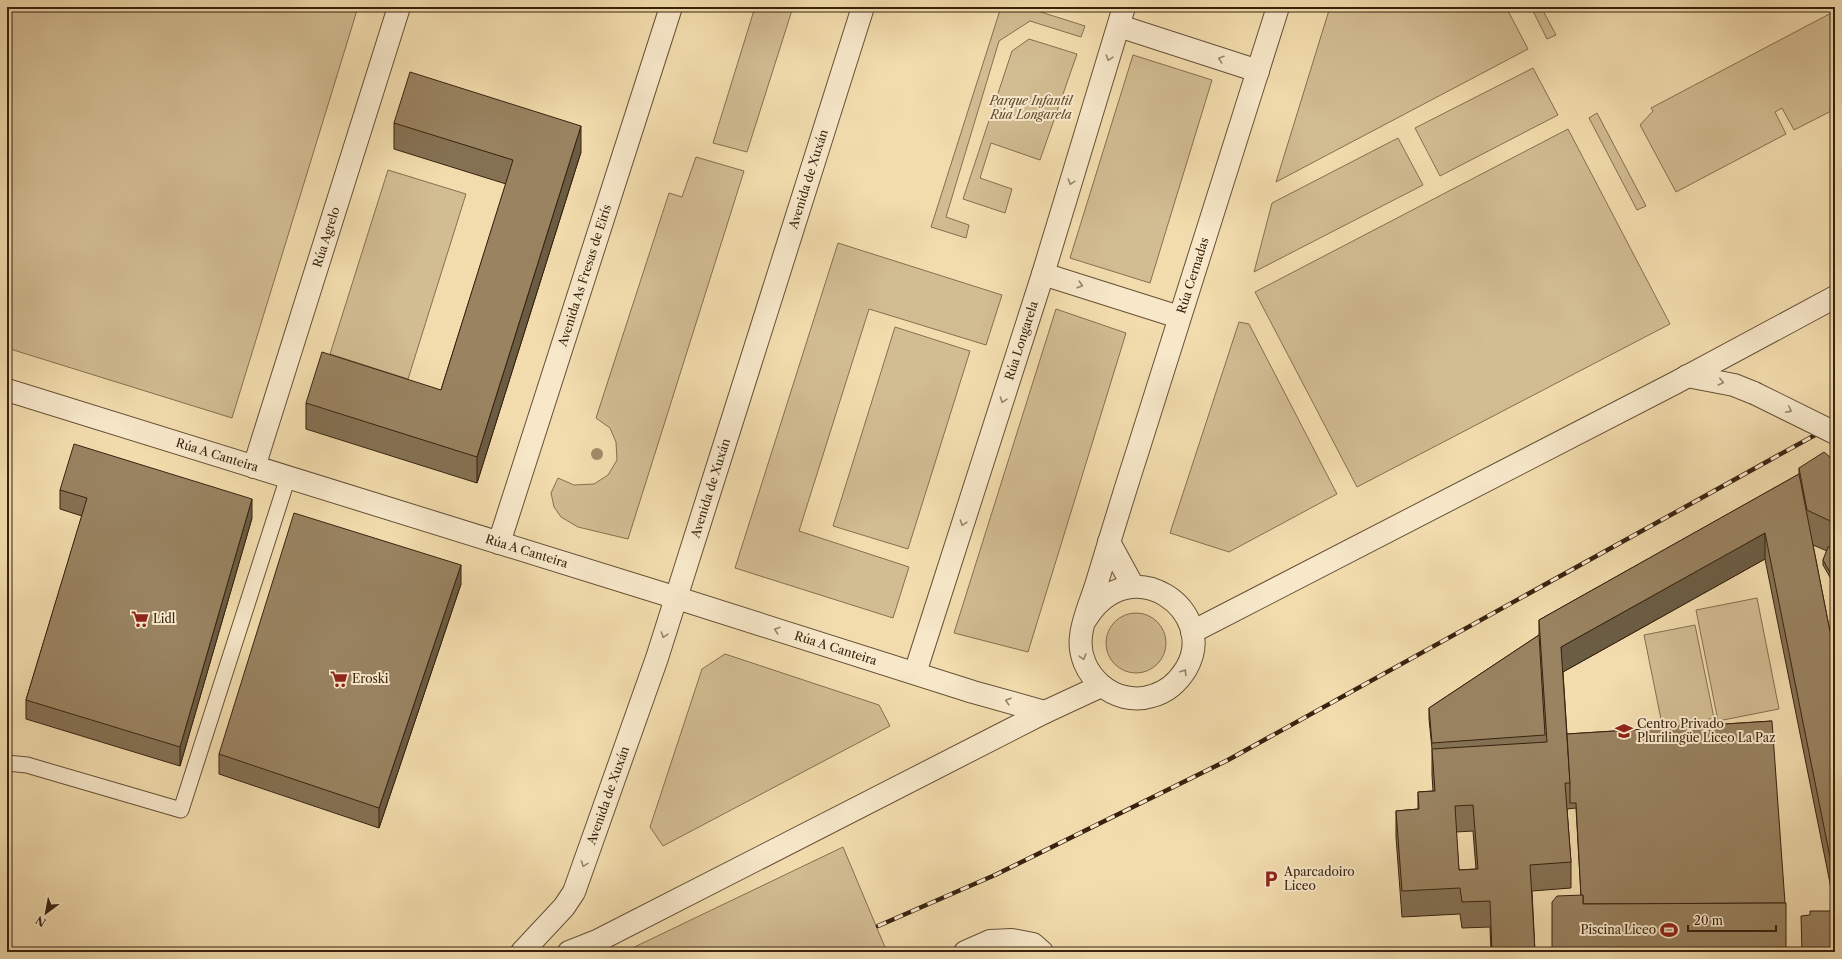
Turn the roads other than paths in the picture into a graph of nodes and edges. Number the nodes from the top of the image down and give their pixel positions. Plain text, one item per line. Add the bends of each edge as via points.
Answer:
1 (399, 7) edge
2 (671, 7) edge
3 (863, 7) edge
4 (1278, 7) edge
5 (1122, 17) edge
6 (1258, 71) junction
7 (1043, 274) junction
8 (1835, 297) edge
9 (1179, 317) junction
10 (1688, 376) junction
11 (7, 390) edge
12 (1835, 432) edge
13 (254, 467) junction
14 (288, 477) junction
15 (1109, 542) junction
16 (499, 543) junction
17 (1133, 586) junction
18 (676, 598) junction
19 (1086, 619) junction
20 (1192, 632) junction
21 (915, 673) junction
22 (1101, 686) junction
23 (1045, 712) junction
24 (7, 763) edge
25 (591, 946) edge
26 (522, 952) edge
27 (569, 952) edge
28 (966, 952) edge
29 (1042, 952) edge

1 - 13 street, Rúa Agrelo
2 - 16 street, Avenida As Fresas de Eirís
3 - 18 street, Avenida de Xuxán
4 - 6 street, Rúa Cernadas
6 -> 5 street
5 -> 7 street, Rúa Longarela
6 - 9 street, Rúa Cernadas
7 -> 9 street
7 -> 21 street, Rúa Longarela
8 - 10 street
9 - 15 street, Rúa Cernadas
10 -> 12 street, bridge via 1734,385
10 - 20 street
11 - 13 street, Rúa A Canteira
13 - 14 street, Rúa A Canteira
14 - 16 street, Rúa A Canteira
14 - 24 lane via 181,810 27,765
15 - 17 street
15 - 19 street, Rúa Cernadas
16 - 18 street, Rúa A Canteira
17 - 19 street via 1105,596 1094,606
17 - 20 street via 1149,588 1164,594 1177,604 1187,616
21 -> 18 street, Rúa A Canteira
18 -> 26 street, Avenida de Xuxán via 574,892 564,907
19 -> 22 street via 1081,637 1082,655 1089,672
22 -> 20 street via 1116,695 1133,699 1150,697 1166,691 1179,680 1188,666 1193,649
23 -> 21 street, Rúa A Canteira
22 - 23 street
23 - 25 street
25 - 27 street
28 - 29 street via 990,941 1012,940 1033,944

